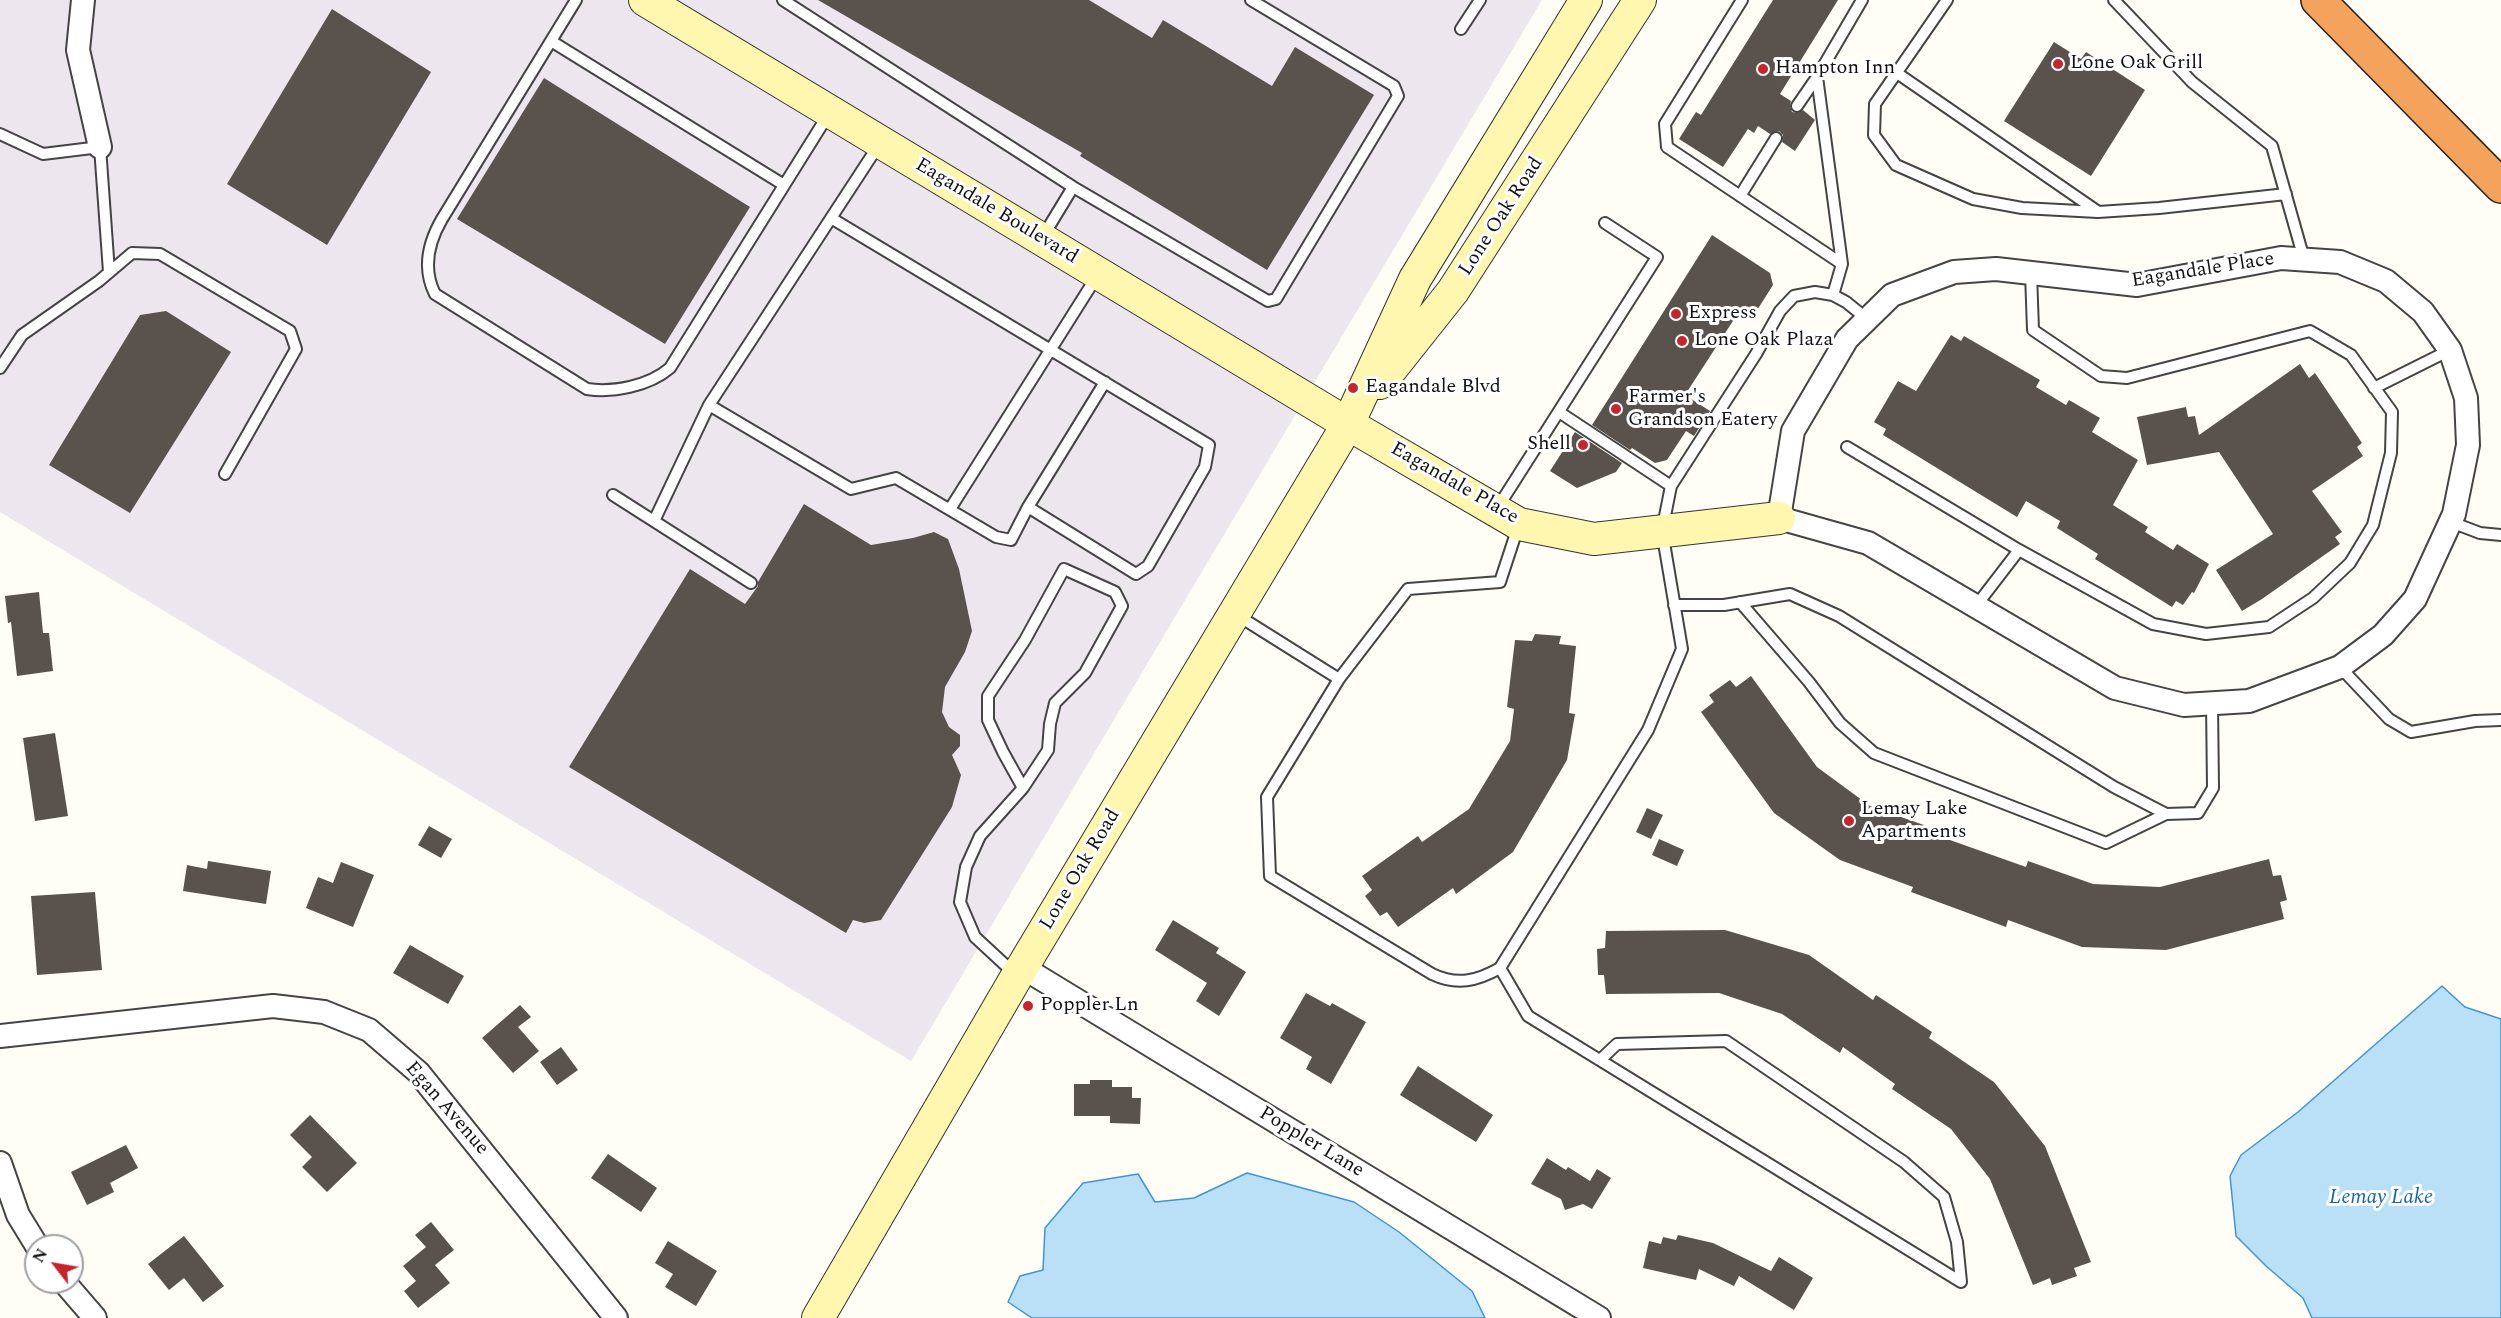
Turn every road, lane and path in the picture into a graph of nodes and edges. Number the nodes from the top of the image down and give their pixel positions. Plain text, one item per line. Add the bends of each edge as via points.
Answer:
1 (83, 0) edge
2 (576, 0) edge
3 (645, 0) edge
4 (783, 0) edge
5 (1251, 0) edge
6 (1480, 0) edge
7 (1586, 0) edge
8 (1640, 0) edge
9 (1742, 0) edge
10 (1862, 0) edge
11 (1947, 0) edge
12 (2114, 0) edge
13 (2318, 0) edge
14 (1461, 29) dead end
15 (551, 42) junction
16 (1897, 73) junction
17 (1817, 77) junction
18 (1797, 106) dead end
19 (830, 112) junction
20 (0, 134) edge
21 (1776, 138) dead end
22 (880, 142) junction
23 (100, 147) junction
24 (784, 185) junction
25 (2501, 186) edge
26 (1073, 187) junction
27 (2286, 194) junction
28 (1740, 196) junction
29 (2098, 212) junction
30 (831, 218) junction
31 (1605, 223) dead end
32 (1042, 239) junction
33 (2304, 260) junction
34 (1842, 264) junction
35 (109, 272) junction
36 (2031, 273) junction
37 (1099, 274) junction
38 (1833, 295) junction
39 (1866, 318) junction
40 (1050, 350) junction
41 (2450, 350) junction
42 (0, 368) edge
43 (1105, 382) junction
44 (2374, 388) junction
45 (709, 405) junction
46 (1559, 412) junction
47 (1348, 424) junction
48 (1847, 447) dead end
49 (225, 474) dead end
50 (1671, 486) junction
51 (614, 495) dead end
52 (1028, 507) junction
53 (950, 509) junction
54 (1508, 517) junction
55 (1779, 518) junction
56 (654, 521) junction
57 (2451, 522) junction
58 (1662, 531) junction
59 (2501, 535) edge
60 (2019, 550) junction
61 (751, 583) dead end
62 (1740, 603) junction
63 (1674, 605) junction
64 (1976, 606) junction
65 (1234, 614) junction
66 (2340, 667) junction
67 (1339, 679) junction
68 (2212, 703) junction
69 (2501, 720) edge
70 (1023, 788) junction
71 (2166, 814) junction
72 (1500, 968) junction
73 (1019, 972) junction
74 (0, 1036) edge
75 (1600, 1060) junction
76 (0, 1162) edge
77 (30, 1234) edge
78 (74, 1294) edge
79 (95, 1318) edge
80 (616, 1318) edge
81 (818, 1318) edge
82 (1599, 1318) edge

1 - 23 street via 78,50
2 - 15 lane
3 - 19 main road, Eagandale Boulevard
4 - 26 lane
5 - 26 lane via 1394,86 1398,96 1276,299 1268,301
6 - 14 lane
7 - 47 main road, Lone Oak Road via 1415,279
8 - 47 main road, Lone Oak Road via 1454,291
9 - 28 lane via 1665,124 1667,147
10 - 17 lane
11 - 16 lane
12 - 27 lane via 2192,82 2272,146
13 - 25 highway
15 - 24 lane
15 - 24 lane via 432,237 427,261 429,282 435,294 587,389 601,391 646,382 670,368
16 - 29 lane
16 - 29 lane via 1875,104 1874,135 1896,165 1973,199 2022,208
17 - 18 lane
17 - 34 lane
19 - 22 main road, Eagandale Boulevard
19 - 24 lane
20 - 23 lane via 43,154
21 - 28 lane
22 - 30 lane
22 - 32 main road, Eagandale Boulevard
23 - 35 lane
26 - 32 lane
27 - 29 lane
27 - 33 lane
28 - 34 lane
30 - 40 lane
30 - 45 lane
31 - 46 lane via 1657,257
32 - 37 main road, Eagandale Boulevard
33 - 36 street, Eagandale Place via 2281,258 2137,285
33 - 41 street, Eagandale Place via 2340,262 2386,281 2424,312
34 - 38 lane
35 - 42 lane via 22,335
35 - 49 lane via 132,253 160,254 290,331 296,349
36 - 39 street, Eagandale Place via 1996,269 1954,272 1892,295
36 - 44 lane via 2033,330 2101,376 2127,378 2310,331 2351,355
37 - 40 lane
37 - 47 main road, Eagandale Boulevard
38 - 39 lane
38 - 50 lane via 1803,292 1787,302
39 - 55 street, Eagandale Place via 1847,339 1793,431
40 - 43 lane
40 - 53 lane
41 - 44 lane
41 - 57 street, Eagandale Place via 2466,398 2468,445
43 - 52 lane
43 - 52 lane via 1209,445 1205,467 1148,566 1136,574
44 - 60 lane via 2392,412 2392,443 2373,525 2350,563 2313,598 2269,627 2206,634 2153,624
45 - 53 lane via 851,489 896,478
45 - 56 lane
46 - 50 lane
46 - 54 lane
47 - 54 main road, Eagandale Place
47 - 65 main road, Lone Oak Road
48 - 60 lane
50 - 58 lane
51 - 56 lane
52 - 53 lane via 1011,540 996,537
54 - 58 main road, Eagandale Place via 1594,539
54 - 67 lane via 1500,582 1408,589
55 - 58 main road, Eagandale Place
55 - 64 street, Eagandale Place via 1868,543
56 - 61 lane
57 - 59 lane via 2480,533
57 - 66 street, Eagandale Place via 2415,598 2384,636
58 - 63 lane
60 - 64 lane
62 - 63 lane
62 - 71 lane via 1790,594 1839,616 2115,787
62 - 71 lane via 1840,723 1874,753 2106,843
63 - 72 lane via 1682,649 1648,730
64 - 68 street, Eagandale Place via 2115,688 2184,705
65 - 67 lane
65 - 73 main road, Lone Oak Road
66 - 68 street, Eagandale Place via 2249,701
66 - 69 lane via 2389,719 2411,732
67 - 72 lane via 1267,796 1269,876 1439,978 1466,981
68 - 71 lane via 2213,788 2198,813
70 - 70 lane via 988,720 988,696 1064,569 1115,592 1122,606 1085,673 1055,703 1048,750
70 - 73 lane via 980,836 966,867 960,902 975,937
72 - 75 lane via 1528,1016
73 - 81 main road, Lone Oak Road
73 - 82 street, Poppler Lane
74 - 80 street, Egan Avenue via 273,1005 324,1012 369,1030 418,1071
75 - 75 lane via 1720,1134 1961,1282 1957,1242 1944,1197 1904,1162 1726,1041 1617,1044
76 - 77 street via 18,1215
78 - 79 street

